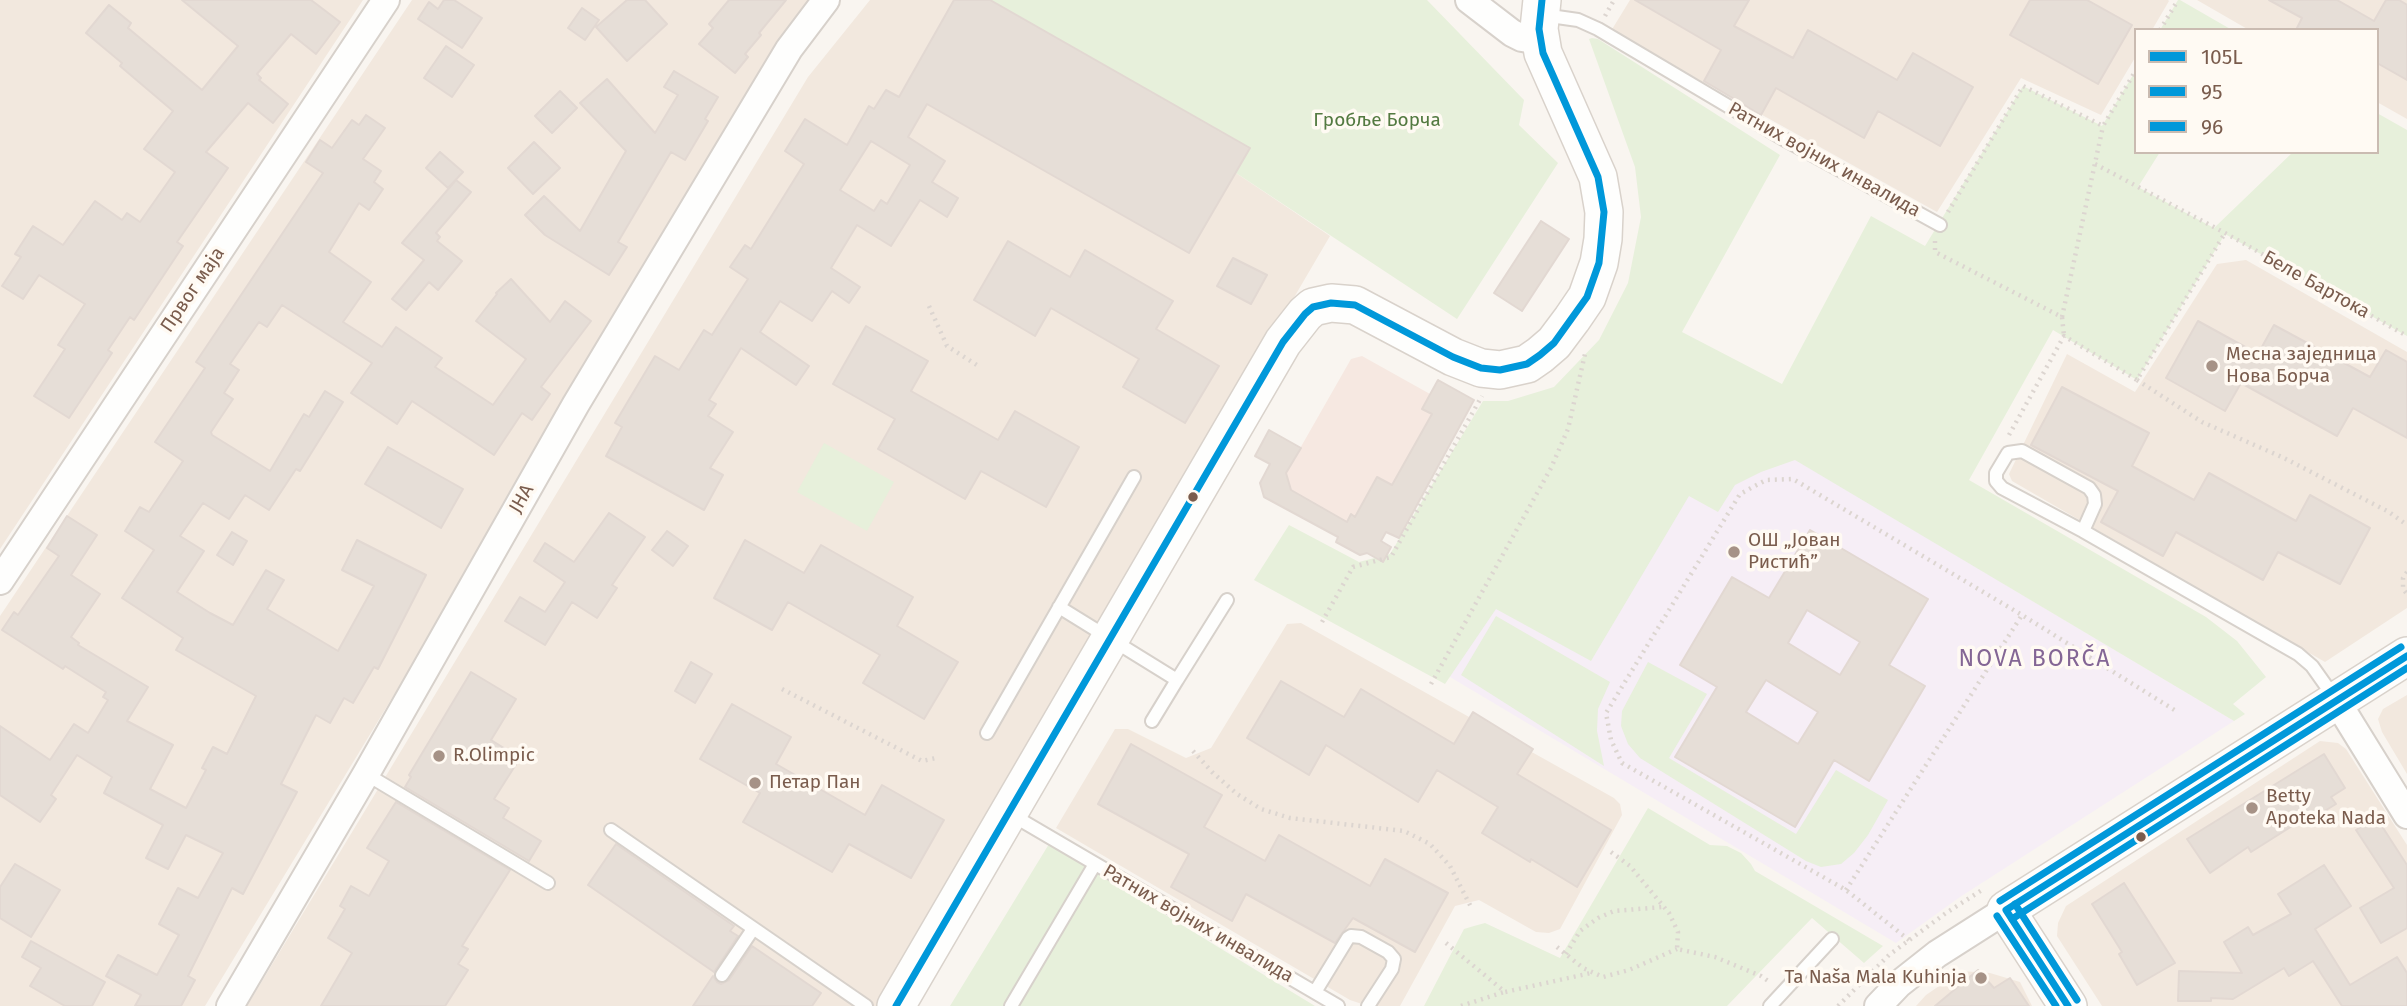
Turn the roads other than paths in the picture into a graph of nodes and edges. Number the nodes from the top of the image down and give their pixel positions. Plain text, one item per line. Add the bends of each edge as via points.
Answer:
1 (386, 0) edge
2 (826, 0) edge
3 (1469, 0) edge
4 (1541, 19) edge
5 (1940, 225) road end
6 (1134, 477) dead end
7 (2083, 531) junction
8 (0, 581) edge
9 (1227, 600) dead end
10 (1059, 607) junction
11 (1111, 639) junction
12 (2407, 656) edge
13 (1177, 680) junction
14 (2336, 700) junction
15 (1152, 721) dead end
16 (988, 733) dead end
17 (366, 774) junction
18 (1008, 812) junction
19 (2407, 815) edge
20 (611, 830) dead end
21 (1095, 864) junction
22 (548, 883) dead end
23 (2006, 910) junction
24 (753, 929) junction
25 (1832, 939) dead end
26 (722, 975) dead end
27 (1315, 992) junction
28 (230, 1006) edge
29 (866, 1006) edge
30 (895, 1006) edge
31 (1011, 1006) edge
32 (1338, 1006) edge
33 (1368, 1006) edge
34 (1770, 1006) edge
35 (1878, 1006) edge
36 (2068, 1006) edge

1 - 8 street, Првог маја
2 - 17 street, ЈНА via 789,50 583,392
3 - 4 street via 1522,38
4 - 5 lane, Ратних војних инвалида via 1578,20 1598,29
4 - 11 street via 1547,66 1598,177 1603,201 1599,263 1587,296 1554,343 1527,363 1500,370 1453,357 1355,305 1313,307 1283,342
6 - 10 lane
7 - 7 lane via 1999,485 1996,473 2005,456 2022,451 2089,488 2095,505
7 - 14 lane via 2298,654
9 - 13 lane
10 - 11 lane
10 - 16 lane
11 - 13 lane
11 - 18 street
12 - 14 street
13 - 15 lane
14 - 19 street
14 - 23 street
17 - 22 lane
17 - 28 street, ЈНА
18 - 21 lane, Ратних војних инвалида
18 - 30 street
20 - 24 lane
21 - 27 lane, Ратних војних инвалида
21 - 31 lane, Ратних војних инвалида
23 - 35 street via 1937,954
23 - 36 street
24 - 26 lane
24 - 29 lane
25 - 34 lane
27 - 32 lane, Ратних војних инвалида
27 - 33 lane via 1348,939 1361,937 1394,959

